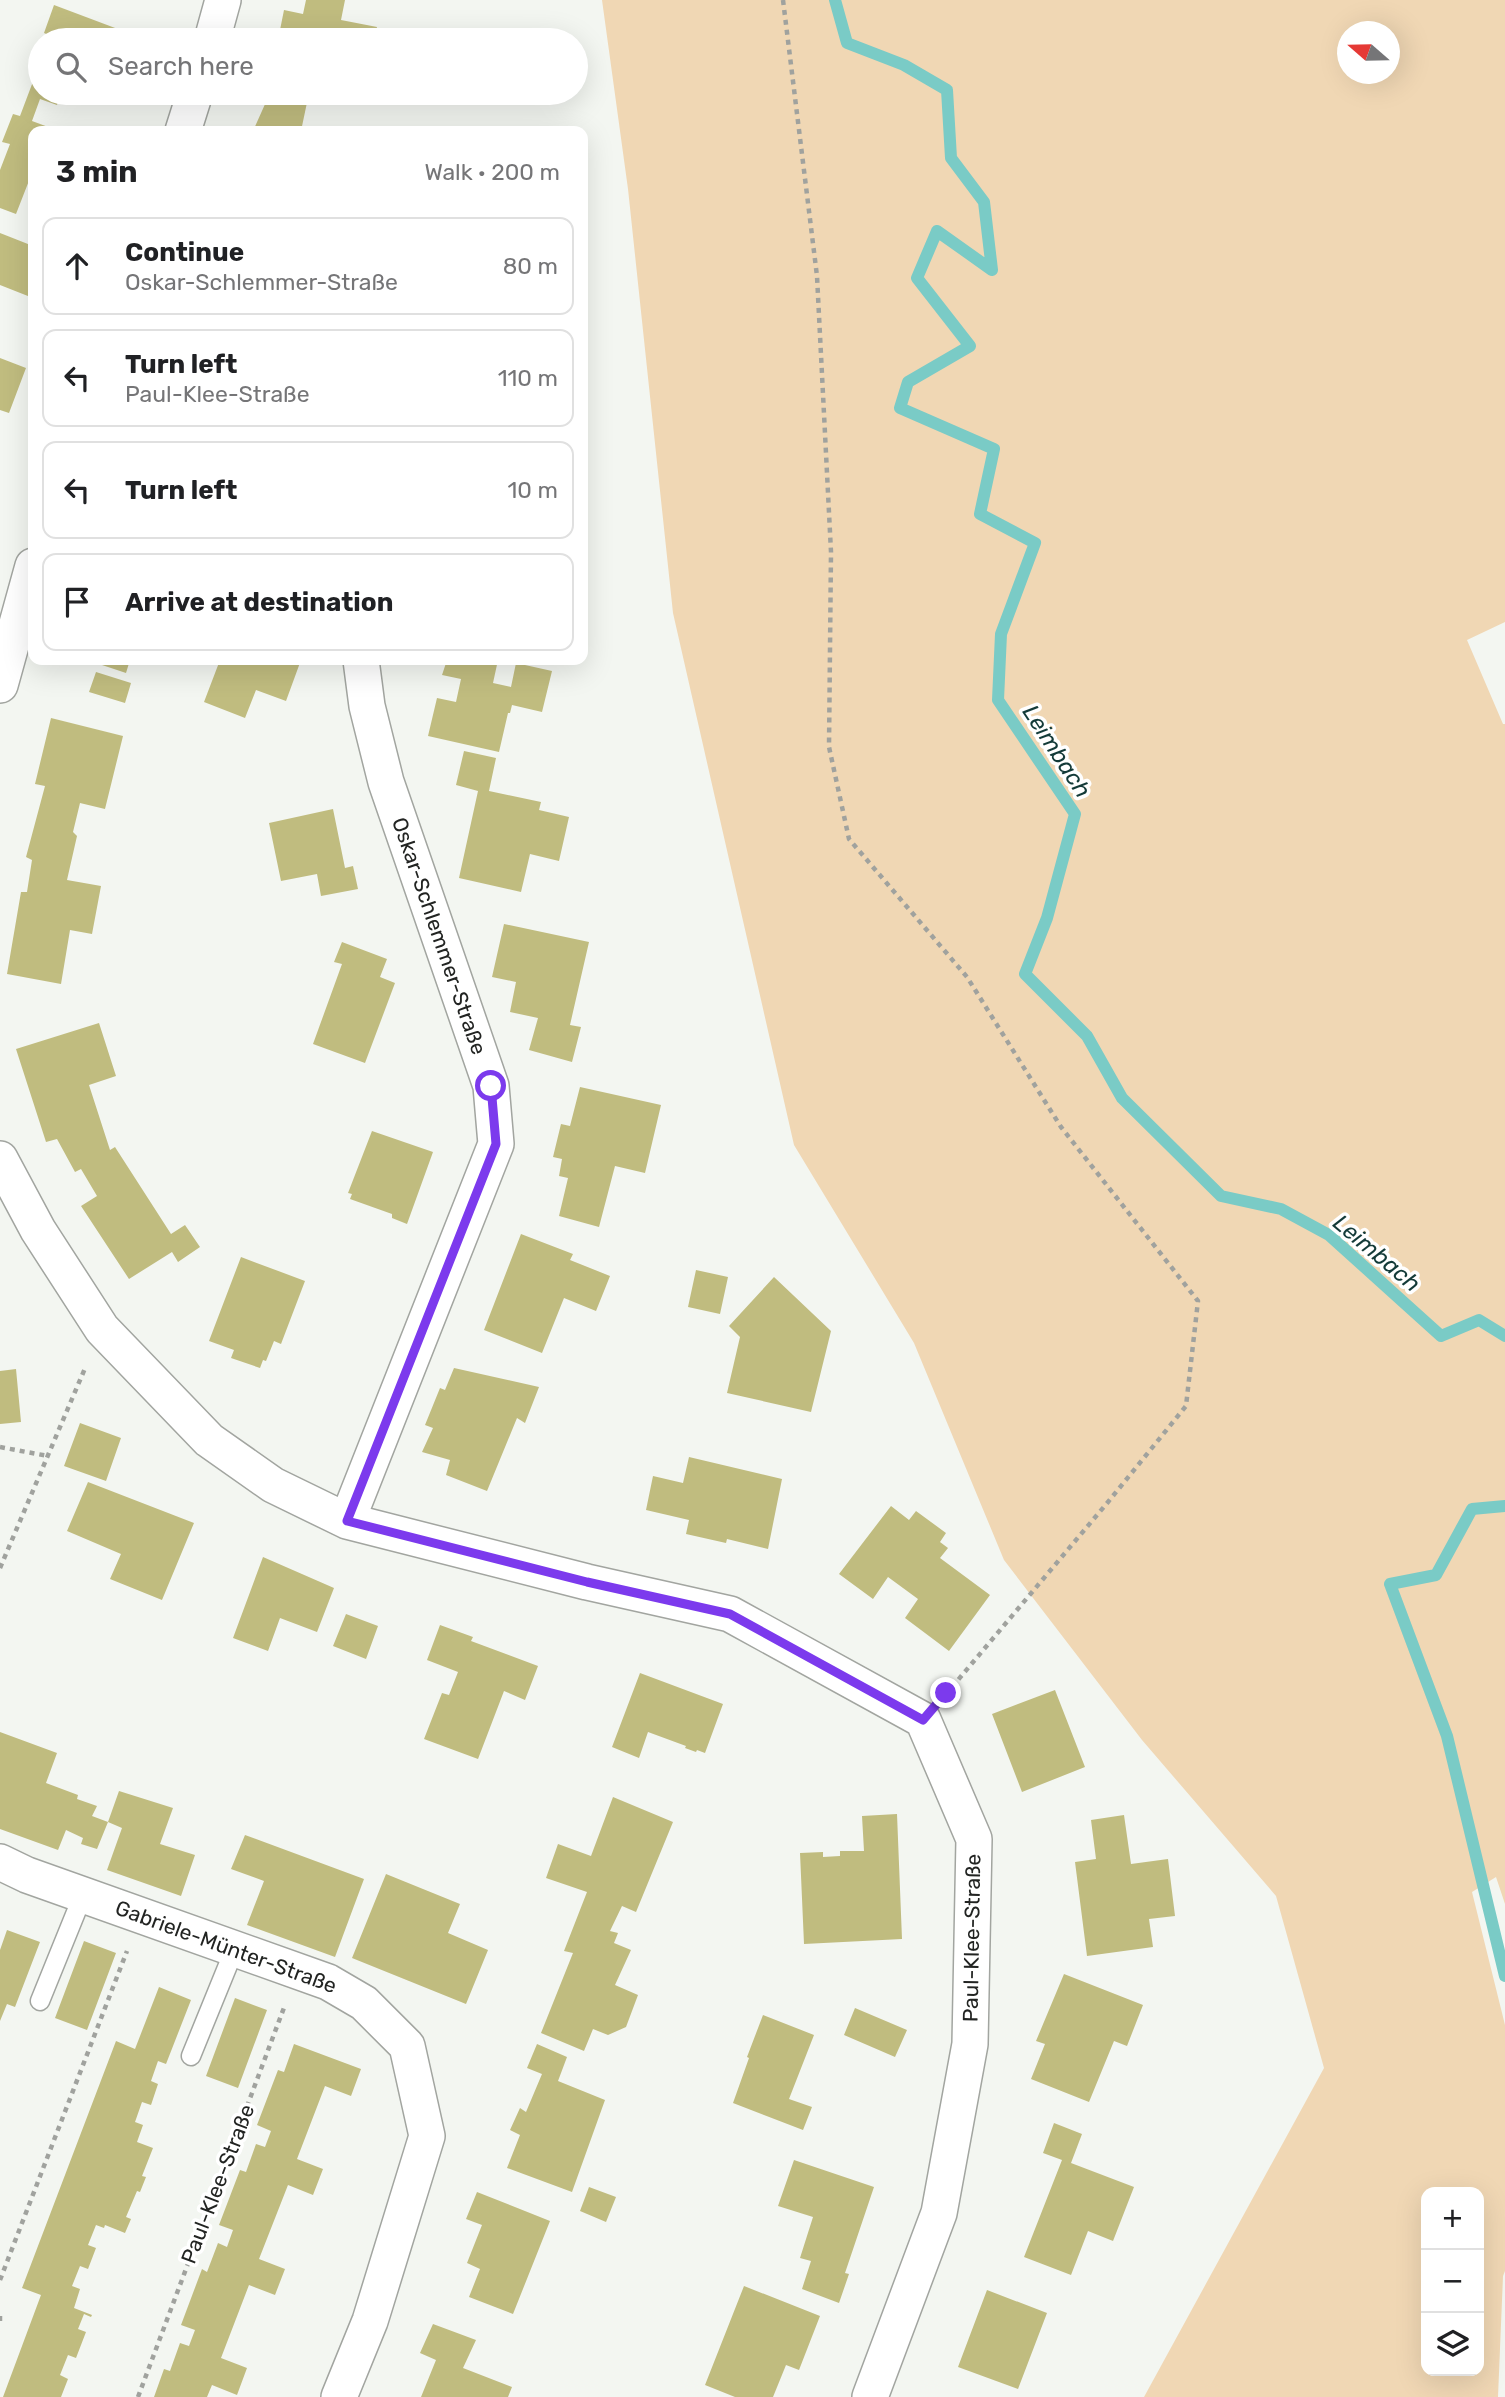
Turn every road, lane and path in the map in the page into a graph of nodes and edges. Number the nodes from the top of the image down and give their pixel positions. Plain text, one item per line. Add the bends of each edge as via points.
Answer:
1 (223, 0) edge
2 (783, 0) edge
3 (215, 28) edge
4 (191, 105) edge
5 (185, 126) edge
6 (28, 584) edge
7 (362, 665) edge
8 (0, 685) edge
9 (0, 1160) edge
10 (102, 1329) junction
11 (0, 1447) edge
12 (48, 1456) junction
13 (347, 1521) junction
14 (0, 1568) edge
15 (923, 1720) junction
16 (0, 1862) edge
17 (83, 1895) junction
18 (140, 1915) junction
19 (234, 1948) junction
20 (298, 1971) junction
21 (40, 2001) dead end
22 (191, 2056) dead end
23 (0, 2280) edge
24 (0, 2316) edge
25 (0, 2326) edge
26 (138, 2397) edge
27 (339, 2397) edge
28 (870, 2397) edge

1 - 3 street
2 - 15 path via 817,276 831,552 829,747 849,839 967,977 1061,1127 1198,1301 1186,1406
4 - 5 street
6 - 8 street
7 - 13 street, Oskar-Schlemmer-Straße via 386,782 491,1086 496,1144
9 - 10 street via 38,1230
10 - 12 path
10 - 13 street via 209,1440 273,1485
11 - 12 path
12 - 14 path
13 - 15 street via 730,1614
15 - 28 street, Paul-Klee-Straße via 974,1839 970,2044 939,2213
16 - 17 street, Gabriele-Münter-Straße
17 - 18 street, Gabriele-Münter-Straße
17 - 21 lane
18 - 19 street, Gabriele-Münter-Straße
18 - 23 path
19 - 20 street, Gabriele-Münter-Straße
19 - 22 lane
20 - 26 path, Paul-Klee-Straße
20 - 27 street, Gabriele-Münter-Straße via 364,2003 407,2046 427,2136 370,2321
24 - 25 path

